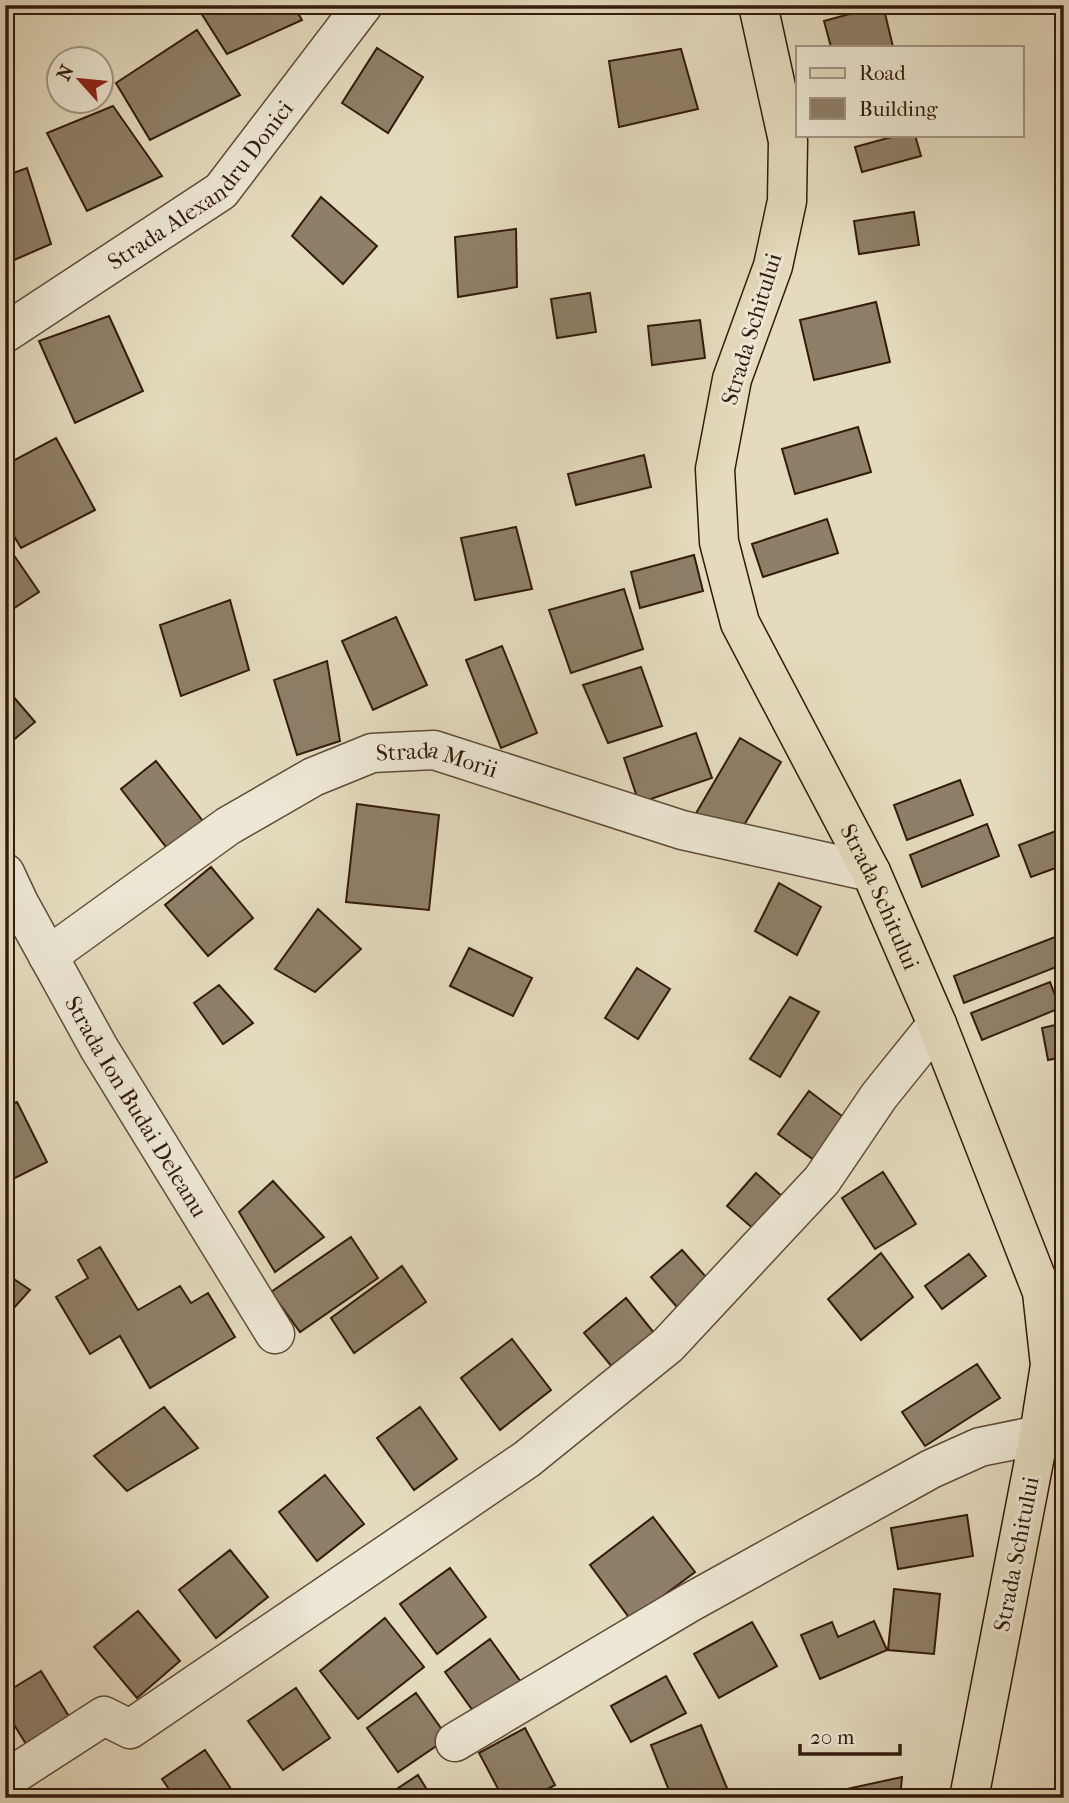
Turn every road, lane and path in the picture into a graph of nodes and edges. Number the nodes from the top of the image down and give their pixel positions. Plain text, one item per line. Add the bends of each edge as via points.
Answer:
1 (363, 5) edge
2 (758, 5) edge
3 (5, 333) edge
4 (871, 872) junction
5 (10, 894) edge
6 (48, 956) junction
7 (937, 1024) junction
8 (275, 1334) dead end
9 (1039, 1435) junction
10 (456, 1742) dead end
11 (5, 1780) edge
12 (969, 1798) edge

1 - 3 street, Strada Alexandru Donici via 221,191
2 - 4 main road, Strada Schitului via 788,141 787,201 773,266 732,379 715,469 719,542 740,623
4 - 6 street, Strada Morii via 682,830 433,750 372,753 313,777 228,826
4 - 7 main road, Strada Schitului
5 - 6 street, Strada Ion Budai Deleanu
6 - 8 street, Strada Ion Budai Deleanu via 99,1048
7 - 9 main road, Strada Schitului via 1042,1292 1050,1366
7 - 11 street via 879,1096 822,1180 668,1345 538,1450 130,1729 104,1716
9 - 10 street via 980,1447 931,1469 689,1603
9 - 12 main road, Strada Schitului

